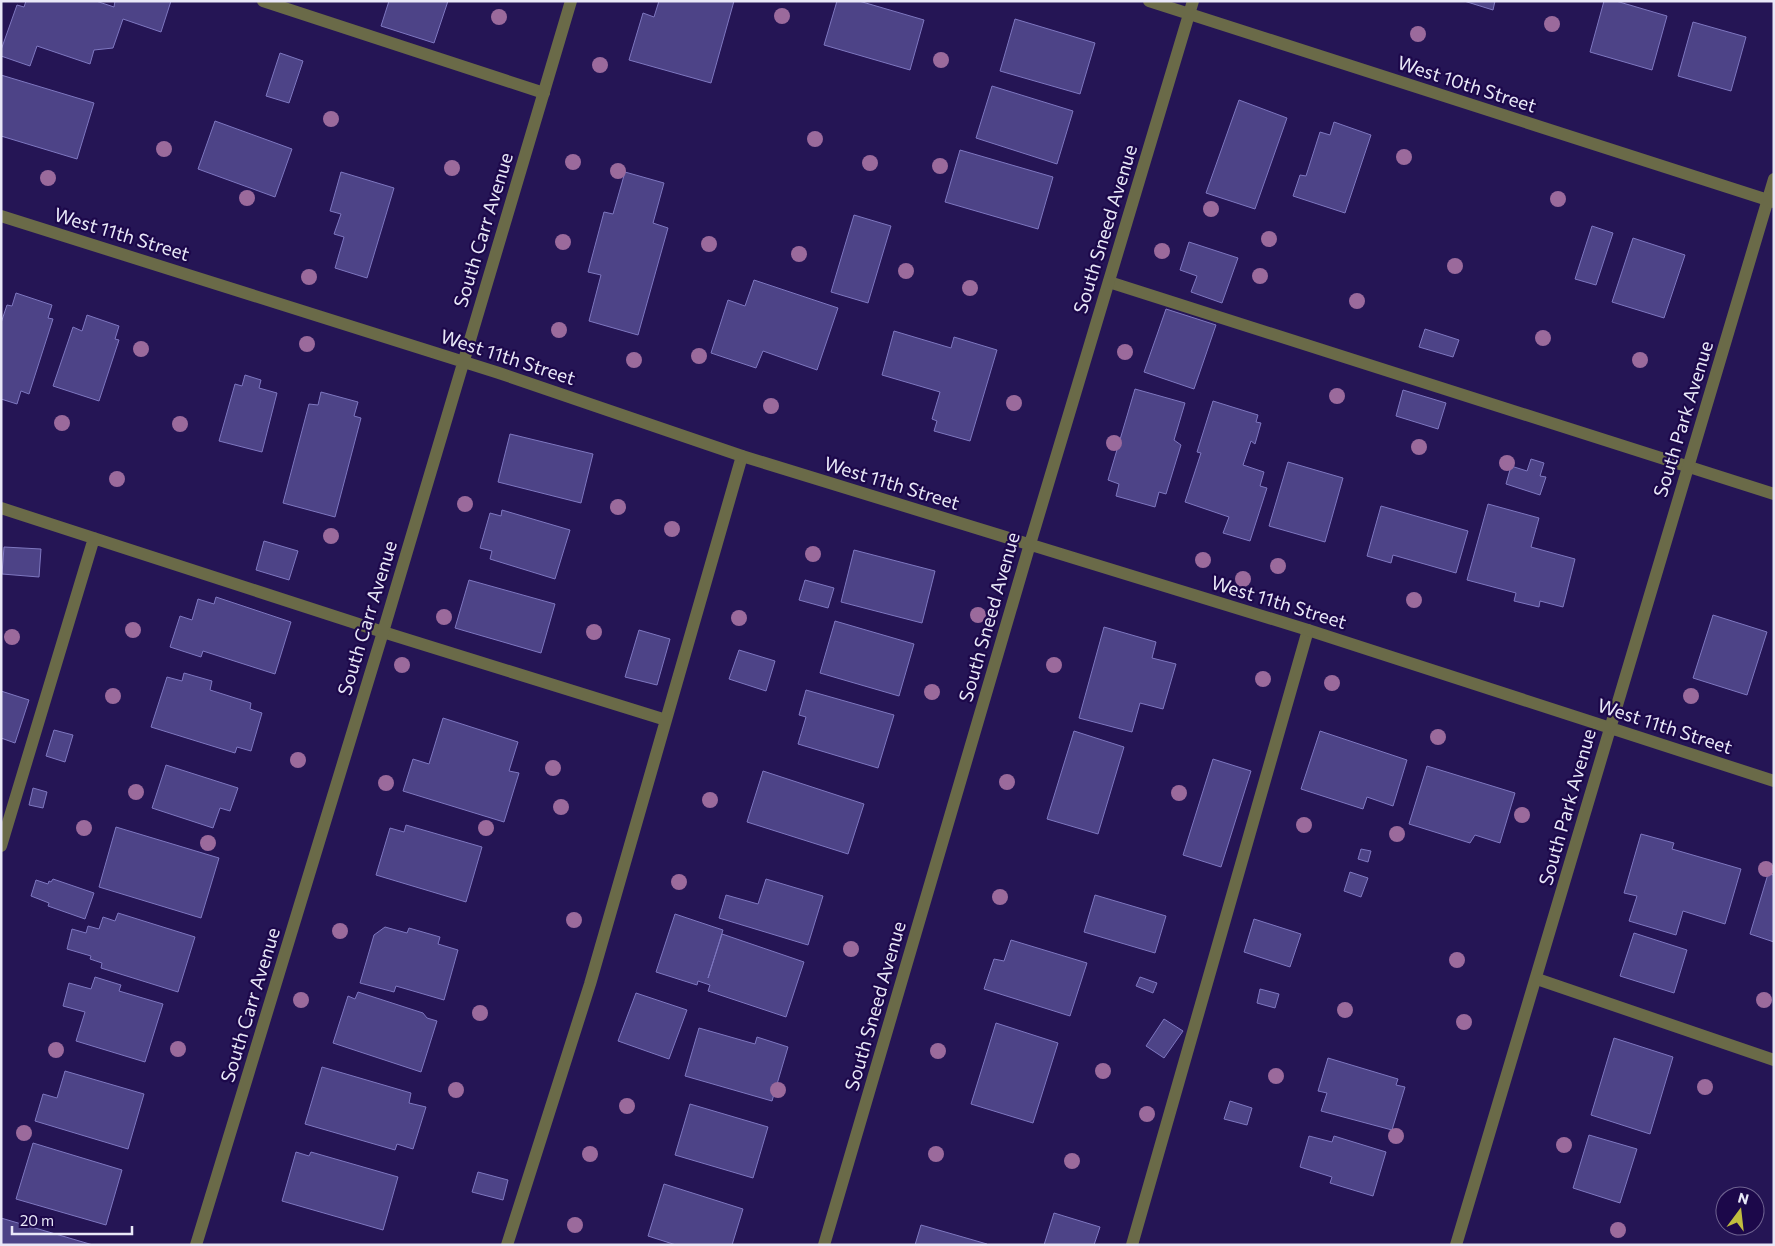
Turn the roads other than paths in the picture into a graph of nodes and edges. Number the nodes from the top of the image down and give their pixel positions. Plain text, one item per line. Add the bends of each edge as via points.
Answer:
1 (263, 1) edge
2 (572, 1) edge
3 (1149, 1) edge
4 (1191, 8) edge
5 (544, 93) junction
6 (1774, 179) edge
7 (1771, 201) edge
8 (1, 216) edge
9 (1109, 282) junction
10 (463, 362) junction
11 (742, 456) junction
12 (1688, 467) junction
13 (1774, 494) edge
14 (1, 508) edge
15 (94, 538) junction
16 (1030, 544) junction
17 (1308, 630) junction
18 (383, 632) junction
19 (666, 720) junction
20 (1610, 728) junction
21 (1774, 781) edge
22 (1, 846) edge
23 (1536, 979) junction
24 (1774, 1060) edge
25 (196, 1245) edge
26 (507, 1245) edge
27 (824, 1245) edge
28 (1132, 1245) edge
29 (1456, 1245) edge

1 - 5 street
2 - 5 street, South Carr Avenue
3 - 4 street, West 10th Street
4 - 7 street, West 10th Street
4 - 9 street, South Sneed Avenue
5 - 10 street, South Carr Avenue
6 - 7 street, South Park Avenue
7 - 12 street, South Park Avenue
8 - 10 street, West 11th Street
9 - 12 street
9 - 16 street, South Sneed Avenue
10 - 11 street, West 11th Street
10 - 18 street, South Carr Avenue
11 - 16 street, West 11th Street
11 - 19 street
12 - 13 street
12 - 20 street, South Park Avenue
14 - 15 street
15 - 18 street
15 - 22 street
16 - 17 street, West 11th Street
16 - 27 street, South Sneed Avenue
17 - 20 street, West 11th Street
17 - 28 street
18 - 19 street
18 - 25 street, South Carr Avenue
19 - 26 street via 590,984
20 - 21 street, West 11th Street
20 - 23 street, South Park Avenue
23 - 24 street
23 - 29 street, South Park Avenue

